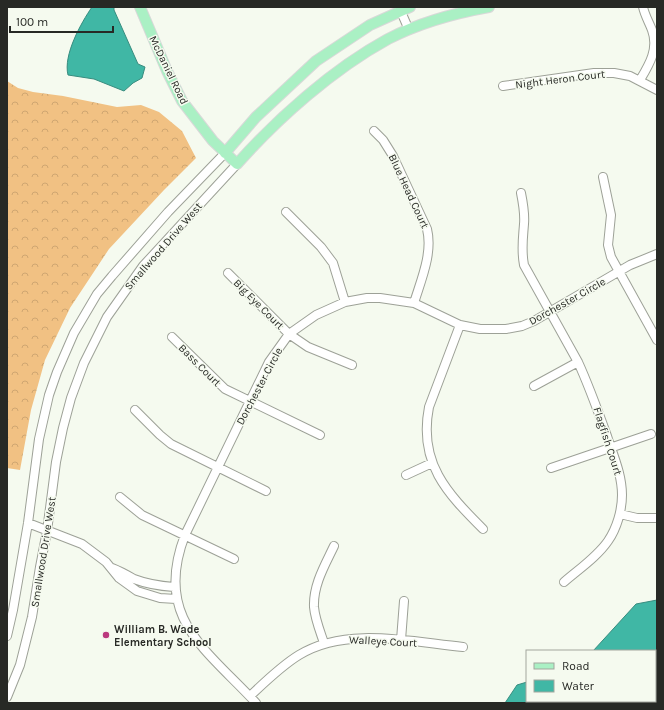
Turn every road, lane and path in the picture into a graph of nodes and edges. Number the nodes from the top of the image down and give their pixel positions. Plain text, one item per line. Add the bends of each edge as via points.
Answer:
1 (140, 7) edge
2 (481, 7) edge
3 (489, 7) edge
4 (644, 7) edge
5 (403, 8) edge
6 (468, 11) junction
7 (409, 30) junction
8 (640, 80) junction
9 (504, 86) dead end
10 (657, 90) edge
11 (374, 131) dead end
12 (226, 153) junction
13 (237, 164) junction
14 (603, 177) dead end
15 (521, 193) dead end
16 (286, 212) dead end
17 (657, 254) edge
18 (228, 273) dead end
19 (619, 273) junction
20 (345, 302) junction
21 (414, 303) junction
22 (550, 312) junction
23 (460, 325) junction
24 (289, 334) junction
25 (172, 337) dead end
26 (657, 340) edge
27 (578, 362) junction
28 (352, 365) dead end
29 (534, 386) dead end
30 (250, 401) junction
31 (135, 410) dead end
32 (320, 434) dead end
33 (651, 434) dead end
34 (611, 448) junction
35 (432, 464) junction
36 (218, 468) junction
37 (551, 468) dead end
38 (406, 476) dead end
39 (266, 491) dead end
40 (120, 497) dead end
41 (620, 514) junction
42 (657, 518) edge
43 (28, 523) junction
44 (483, 529) dead end
45 (47, 531) junction
46 (185, 535) junction
47 (334, 546) dead end
48 (234, 559) dead end
49 (112, 568) junction
50 (564, 582) dead end
51 (174, 587) junction
52 (176, 599) junction
53 (404, 601) dead end
54 (7, 636) edge
55 (401, 640) junction
56 (324, 643) junction
57 (463, 647) dead end
58 (250, 696) junction
59 (7, 697) edge
60 (256, 703) edge

1 - 12 main road, McDaniel Road via 182,101 213,141
2 - 6 main road
3 - 6 main road, Smallwood Drive West
4 - 8 street via 644,14 655,42 651,60
5 - 7 street
5 - 12 main road, Smallwood Drive West via 365,28 316,61 256,117
6 - 7 main road, Smallwood Drive West
7 - 13 main road, Smallwood Drive West via 388,39 323,83 285,116
8 - 9 street, Night Heron Court via 622,74 600,73
8 - 10 street, Night Heron Court
11 - 21 street, Blue Head Court via 393,156 427,229 428,251
12 - 13 main road, McDaniel Road
12 - 43 street, Smallwood Drive West via 168,212 117,270 97,294 74,334 49,395 39,439
13 - 45 street, Smallwood Drive West via 143,266 107,317 84,363 63,428
14 - 19 street via 611,215 609,252
15 - 22 street, Flagfish Court via 524,210 521,247 524,265
16 - 20 street via 322,247 333,263
17 - 19 street, Dorchester Circle
18 - 24 street, Big Eye Court
19 - 22 street, Dorchester Circle
19 - 26 street
20 - 21 street, Dorchester Circle via 380,298
20 - 24 street, Dorchester Circle via 316,315
21 - 23 street, Dorchester Circle
22 - 23 street, Dorchester Circle via 528,324 506,329 480,329
22 - 27 street, Flagfish Court
23 - 35 street via 428,413 427,443
24 - 28 street, Big Eye Court via 312,349
24 - 30 street, Dorchester Circle via 269,362
25 - 30 street, Bass Court via 221,386
27 - 29 street
27 - 34 street, Flagfish Court
30 - 32 street, Bass Court
30 - 36 street, Dorchester Circle
31 - 36 street via 166,440 184,452
33 - 34 street
34 - 37 street
34 - 41 street, Flagfish Court via 621,483
35 - 38 street
35 - 44 street via 441,481
36 - 39 street
36 - 46 street, Dorchester Circle
40 - 46 street via 142,515
41 - 42 street via 637,518
41 - 50 street, Flagfish Court via 608,540 591,559
43 - 45 street
43 - 54 street, Smallwood Drive West
45 - 49 street via 82,544 99,555
45 - 59 street, Smallwood Drive West via 27,641
46 - 48 street
46 - 51 street, Dorchester Circle via 176,564
47 - 56 street via 318,580 315,597 314,609
49 - 51 street via 142,582
49 - 52 street via 119,578 137,591 160,598
51 - 52 street, Dorchester Circle
52 - 58 street, Dorchester Circle via 192,635
53 - 55 street
55 - 56 street, Walleye Court via 360,638
55 - 57 street, Walleye Court
56 - 58 street, Walleye Court via 290,661
58 - 60 street, Dorchester Circle

